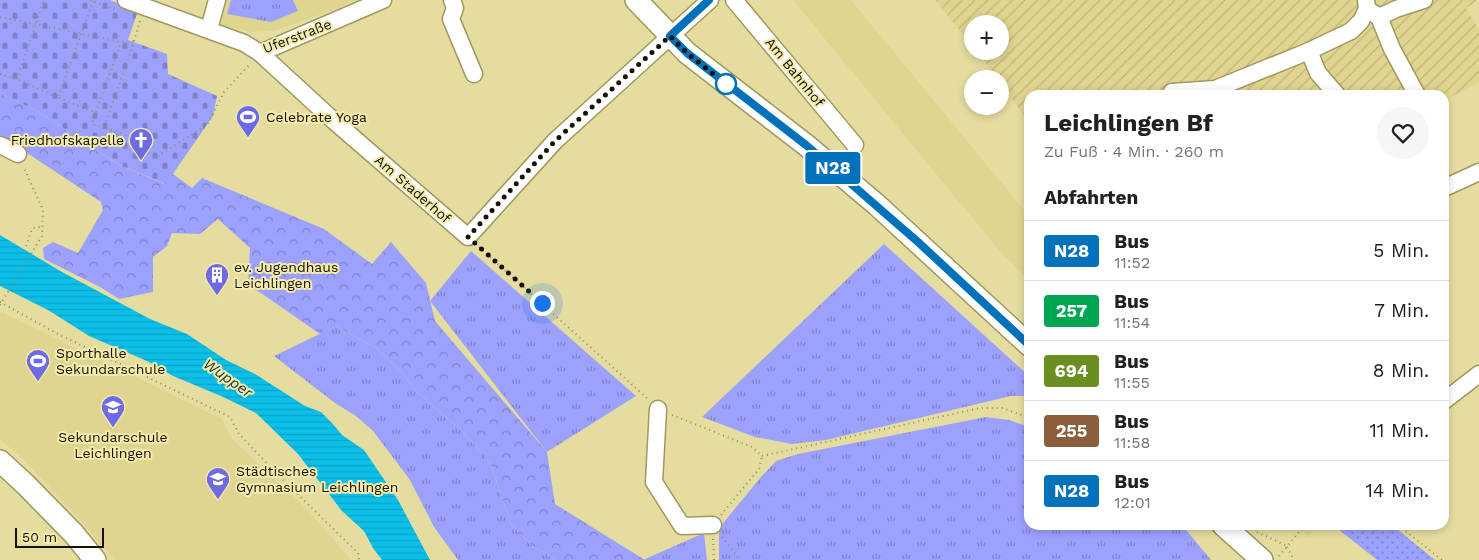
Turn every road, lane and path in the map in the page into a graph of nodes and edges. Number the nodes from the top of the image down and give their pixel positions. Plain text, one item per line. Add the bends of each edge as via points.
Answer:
1 (44, 0) edge
2 (126, 0) edge
3 (217, 0) edge
4 (383, 0) edge
5 (452, 0) edge
6 (636, 0) edge
7 (710, 0) edge
8 (734, 0) edge
9 (1424, 0) edge
10 (93, 1) edge
11 (1394, 4) edge
12 (145, 7) junction
13 (1370, 9) edge
14 (0, 16) edge
15 (36, 25) junction
16 (208, 29) junction
17 (81, 33) junction
18 (670, 36) junction
19 (134, 41) junction
20 (122, 42) junction
21 (1309, 51) junction
22 (260, 53) junction
23 (0, 74) edge
24 (474, 74) dead end
25 (17, 80) junction
26 (1207, 90) edge
27 (1333, 90) edge
28 (1409, 90) edge
29 (58, 98) junction
30 (96, 113) junction
31 (104, 128) junction
32 (0, 145) edge
33 (854, 145) dead end
34 (18, 154) joint
35 (1479, 172) edge
36 (1449, 186) edge
37 (42, 227) junction
38 (468, 237) junction
39 (26, 246) dead end
40 (0, 304) edge
41 (1024, 340) edge
42 (1479, 374) edge
43 (1449, 397) edge
44 (658, 409) junction
45 (1024, 416) edge
46 (762, 456) junction
47 (0, 462) edge
48 (713, 525) junction
49 (1231, 530) edge
50 (1254, 530) dead end
51 (1300, 530) edge
52 (1404, 530) edge
53 (1287, 545) junction
54 (1269, 559) edge
55 (95, 560) edge
56 (359, 560) edge
57 (714, 560) edge
58 (740, 560) edge
59 (1294, 560) edge
60 (1442, 560) edge

1 - 15 path
2 - 12 street, Uferstraße
3 - 16 street
4 - 22 street, Uferstraße
5 - 24 street via 456,8 450,19
6 - 18 main road
7 - 18 street
8 - 33 street, Am Bahnhof
9 - 11 street
10 - 17 path
11 - 13 street
12 - 16 street, Uferstraße
12 - 19 path
13 - 21 street via 1351,31
13 - 28 street via 1392,49
14 - 15 path
15 - 17 path
15 - 25 path
16 - 22 street, Uferstraße
17 - 20 path
17 - 29 path
18 - 38 street via 555,141
18 - 41 main road via 877,205
19 - 20 path
19 - 31 path
20 - 30 path
21 - 26 street
21 - 27 street via 1318,73
22 - 31 path via 224,92 207,125 156,158 121,133
22 - 38 street, Am Staderhof
23 - 25 path
25 - 29 path
29 - 30 path
30 - 31 path via 92,124
32 - 34 street
34 - 37 path via 43,210
35 - 36 street
37 - 39 path via 33,228
37 - 40 path via 42,236
38 - 44 path
40 - 56 path via 230,418 239,434 358,553
42 - 43 street
44 - 46 path via 752,447
44 - 48 street via 654,482 682,526
45 - 46 path via 1003,408 980,408
46 - 48 path via 759,469
47 - 55 main road via 74,534
48 - 57 path
48 - 58 path
49 - 54 main road
50 - 53 path
51 - 53 path
52 - 60 path
53 - 54 path
53 - 59 path

